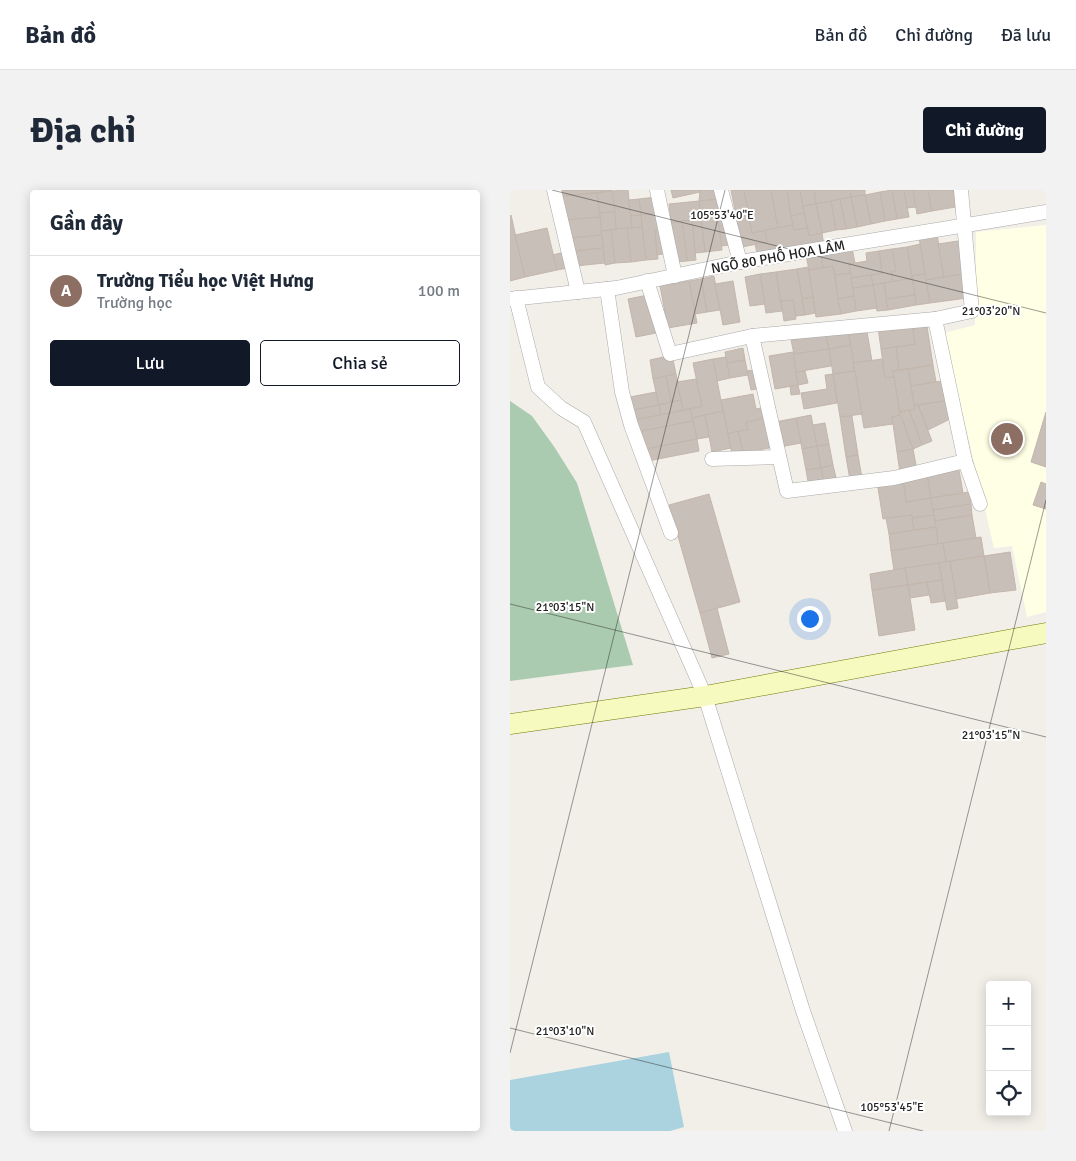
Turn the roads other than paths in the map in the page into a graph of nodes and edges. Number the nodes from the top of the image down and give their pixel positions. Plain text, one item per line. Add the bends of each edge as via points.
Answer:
1 (554, 190) edge
2 (657, 190) edge
3 (721, 190) edge
4 (961, 190) edge
5 (1046, 212) edge
6 (964, 226) junction
7 (740, 262) junction
8 (676, 276) junction
9 (647, 281) junction
10 (607, 289) junction
11 (578, 292) junction
12 (513, 299) edge
13 (935, 319) junction
14 (752, 336) junction
15 (780, 457) junction
16 (712, 459) dead end
17 (965, 461) junction
18 (980, 504) dead end
19 (672, 533) dead end
20 (1046, 633) edge
21 (705, 696) junction
22 (510, 724) edge
23 (845, 1131) edge

1 - 11 street
2 - 8 street
3 - 7 street
4 - 6 street
5 - 6 street, NGÕ 80 PHỐ HOA LÂM
6 - 7 street, NGÕ 80 PHỐ HOA LÂM
6 - 13 street via 972,311
7 - 8 street, NGÕ 80 PHỐ HOA LÂM
8 - 9 street, NGÕ 80 PHỐ HOA LÂM
9 - 10 street, NGÕ 80 PHỐ HOA LÂM
9 - 14 street via 670,354
10 - 11 street, NGÕ 80 PHỐ HOA LÂM
10 - 19 street via 622,392 631,425
11 - 12 street, NGÕ 80 PHỐ HOA LÂM
12 - 21 street via 538,386 561,408 584,422
13 - 14 street
13 - 17 street
14 - 15 street
15 - 16 street
15 - 17 street via 787,491 894,478
17 - 18 street
20 - 21 street
21 - 22 street
21 - 23 street via 803,1012

